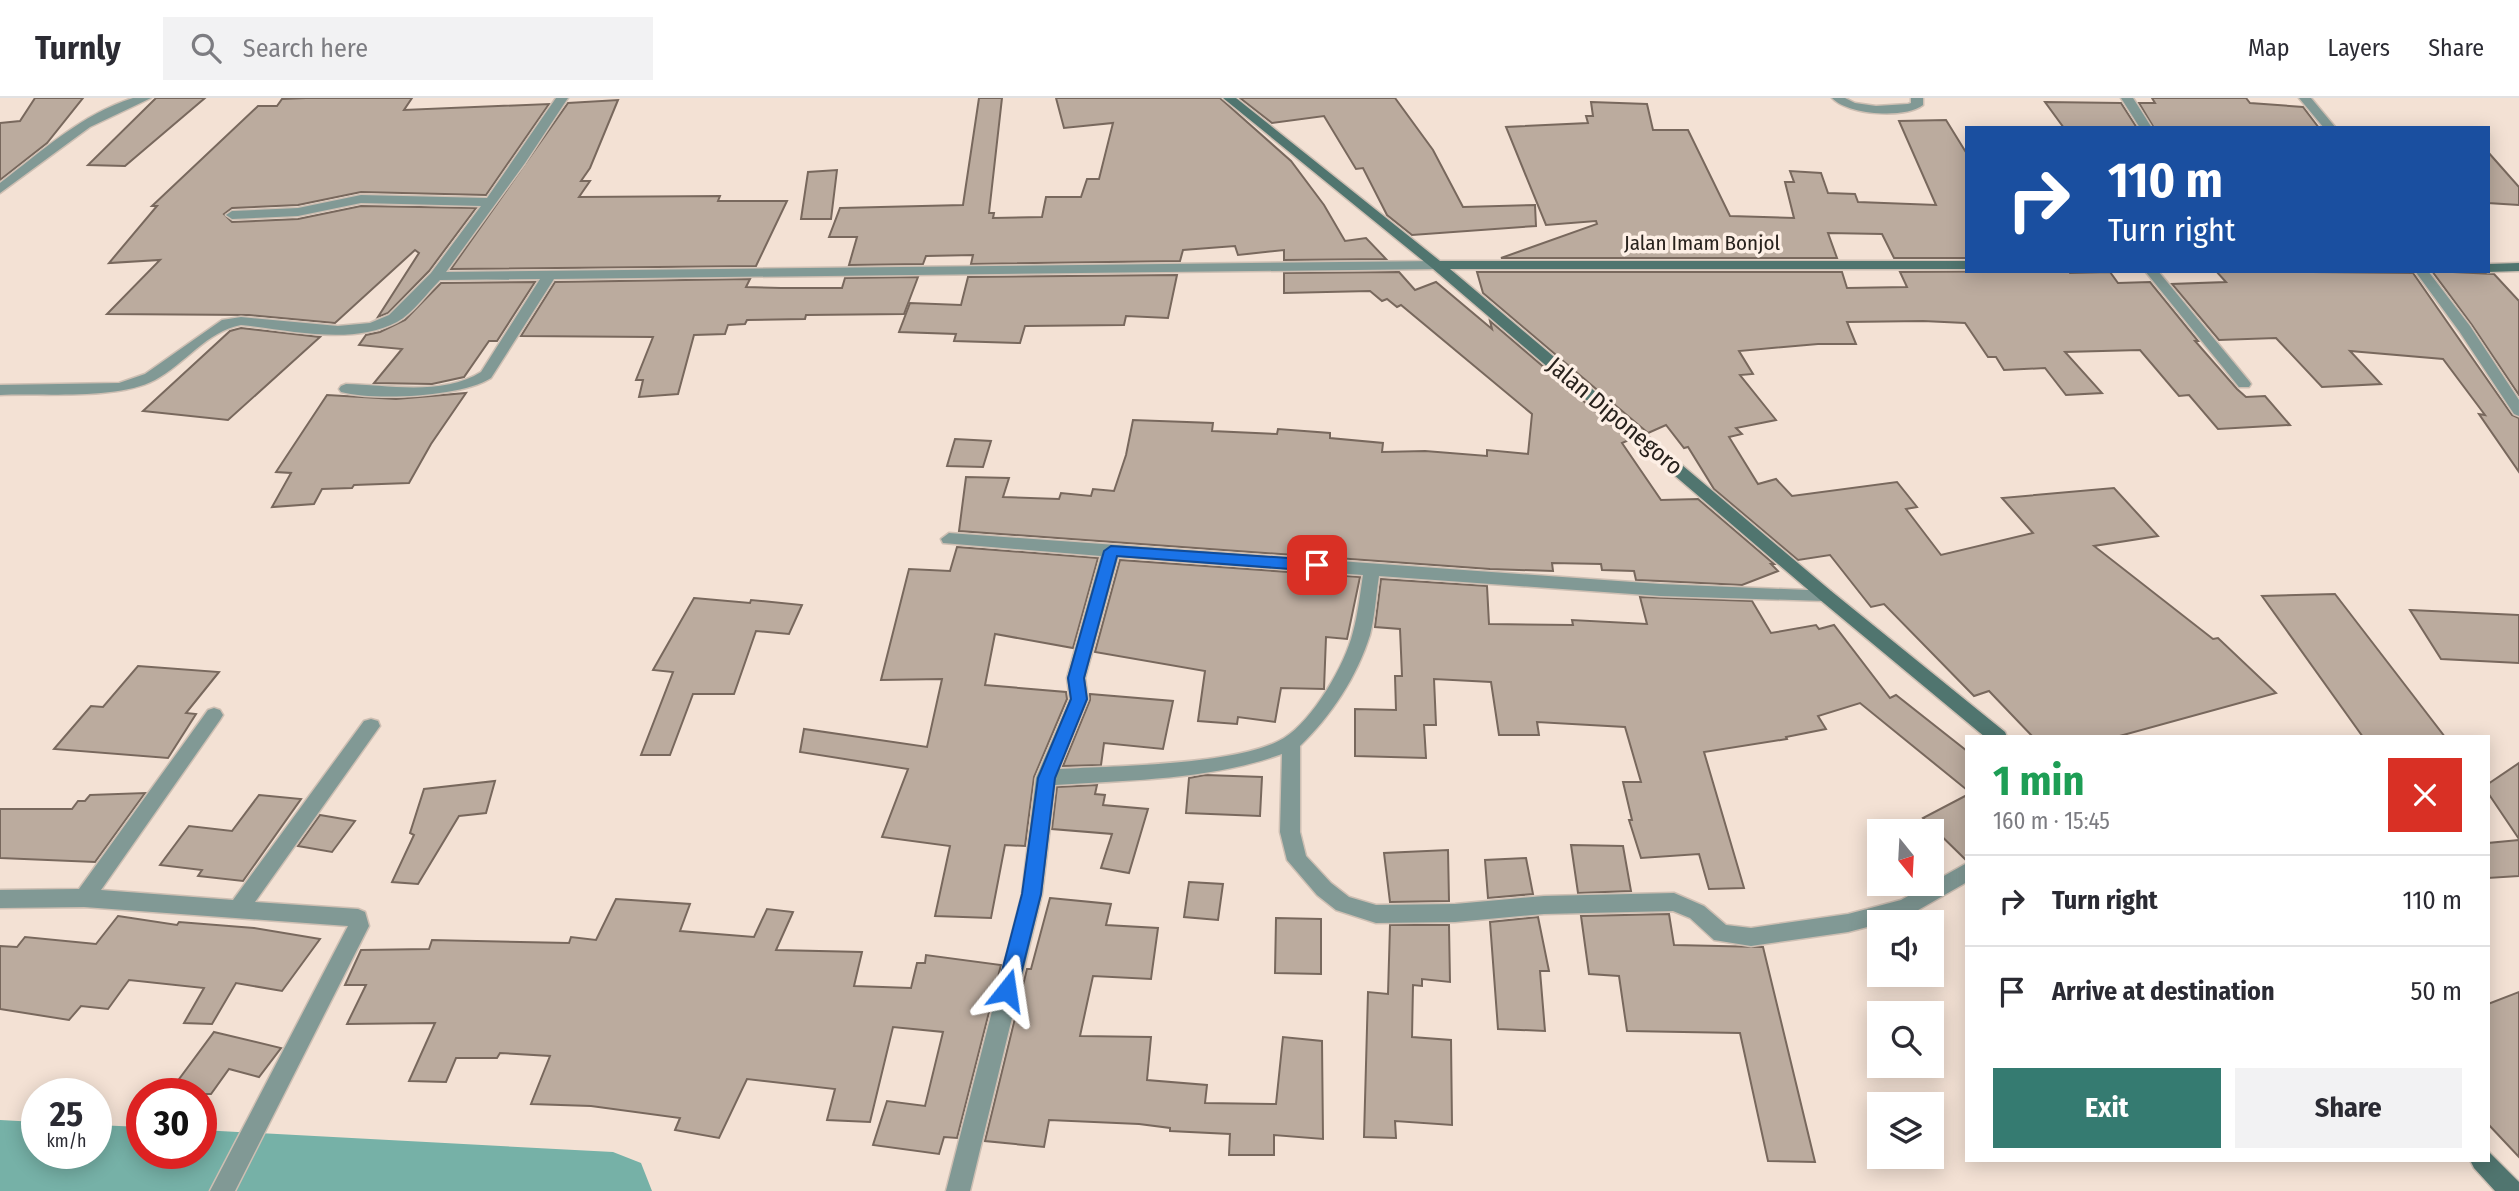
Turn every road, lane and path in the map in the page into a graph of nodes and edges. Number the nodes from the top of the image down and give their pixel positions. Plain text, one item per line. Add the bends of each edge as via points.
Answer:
1 (145, 98) edge
2 (562, 98) edge
3 (1229, 98) edge
4 (1838, 98) edge
5 (1917, 98) edge
6 (2127, 98) edge
7 (2305, 98) edge
8 (2145, 126) edge
9 (2328, 126) edge
10 (0, 189) edge
11 (490, 202) junction
12 (232, 215) dead end
13 (1437, 265) junction
14 (1965, 265) edge
15 (2519, 267) edge
16 (2490, 268) edge
17 (2153, 273) edge
18 (2423, 273) edge
19 (550, 274) junction
20 (436, 276) junction
21 (2244, 384) dead end
22 (0, 390) edge
23 (346, 390) dead end
24 (2519, 411) edge
25 (949, 539) dead end
26 (1111, 551) junction
27 (1372, 569) junction
28 (1825, 594) junction
29 (214, 715) dead end
30 (371, 726) dead end
31 (1996, 735) edge
32 (1291, 743) junction
33 (1046, 778) junction
34 (1965, 873) edge
35 (84, 898) junction
36 (0, 899) edge
37 (237, 909) junction
38 (2484, 1162) edge
39 (222, 1191) edge
40 (958, 1191) edge
41 (2511, 1191) edge

1 - 10 street via 95,119
2 - 11 street
3 - 13 main road, Jalan Diponegoro
4 - 5 street via 1854,107 1903,109 1917,106
6 - 8 street
7 - 9 street
11 - 12 street via 361,199 298,212
11 - 20 street
13 - 14 main road, Jalan Imam Bonjol
13 - 19 street
13 - 28 main road, Jalan Diponegoro
15 - 16 main road
17 - 21 street
18 - 24 street
19 - 20 street
19 - 23 street via 485,375 472,385
20 - 22 street via 394,318 372,327 338,330 241,321 222,324 150,377 121,387
25 - 26 street
26 - 27 street
26 - 33 street via 1076,678 1077,707
27 - 28 street via 1660,590
27 - 32 street via 1363,632 1354,656 1320,715
28 - 31 main road, Jalan Diponegoro
29 - 35 street
30 - 37 street
32 - 33 street via 1244,760
32 - 34 street via 1290,832 1297,860 1343,904 1376,914 1674,902 1697,912 1721,934 1751,937 1848,923 1906,908
33 - 40 street via 1032,894
35 - 36 street
35 - 37 street
37 - 39 street via 358,918 359,926
38 - 41 main road

